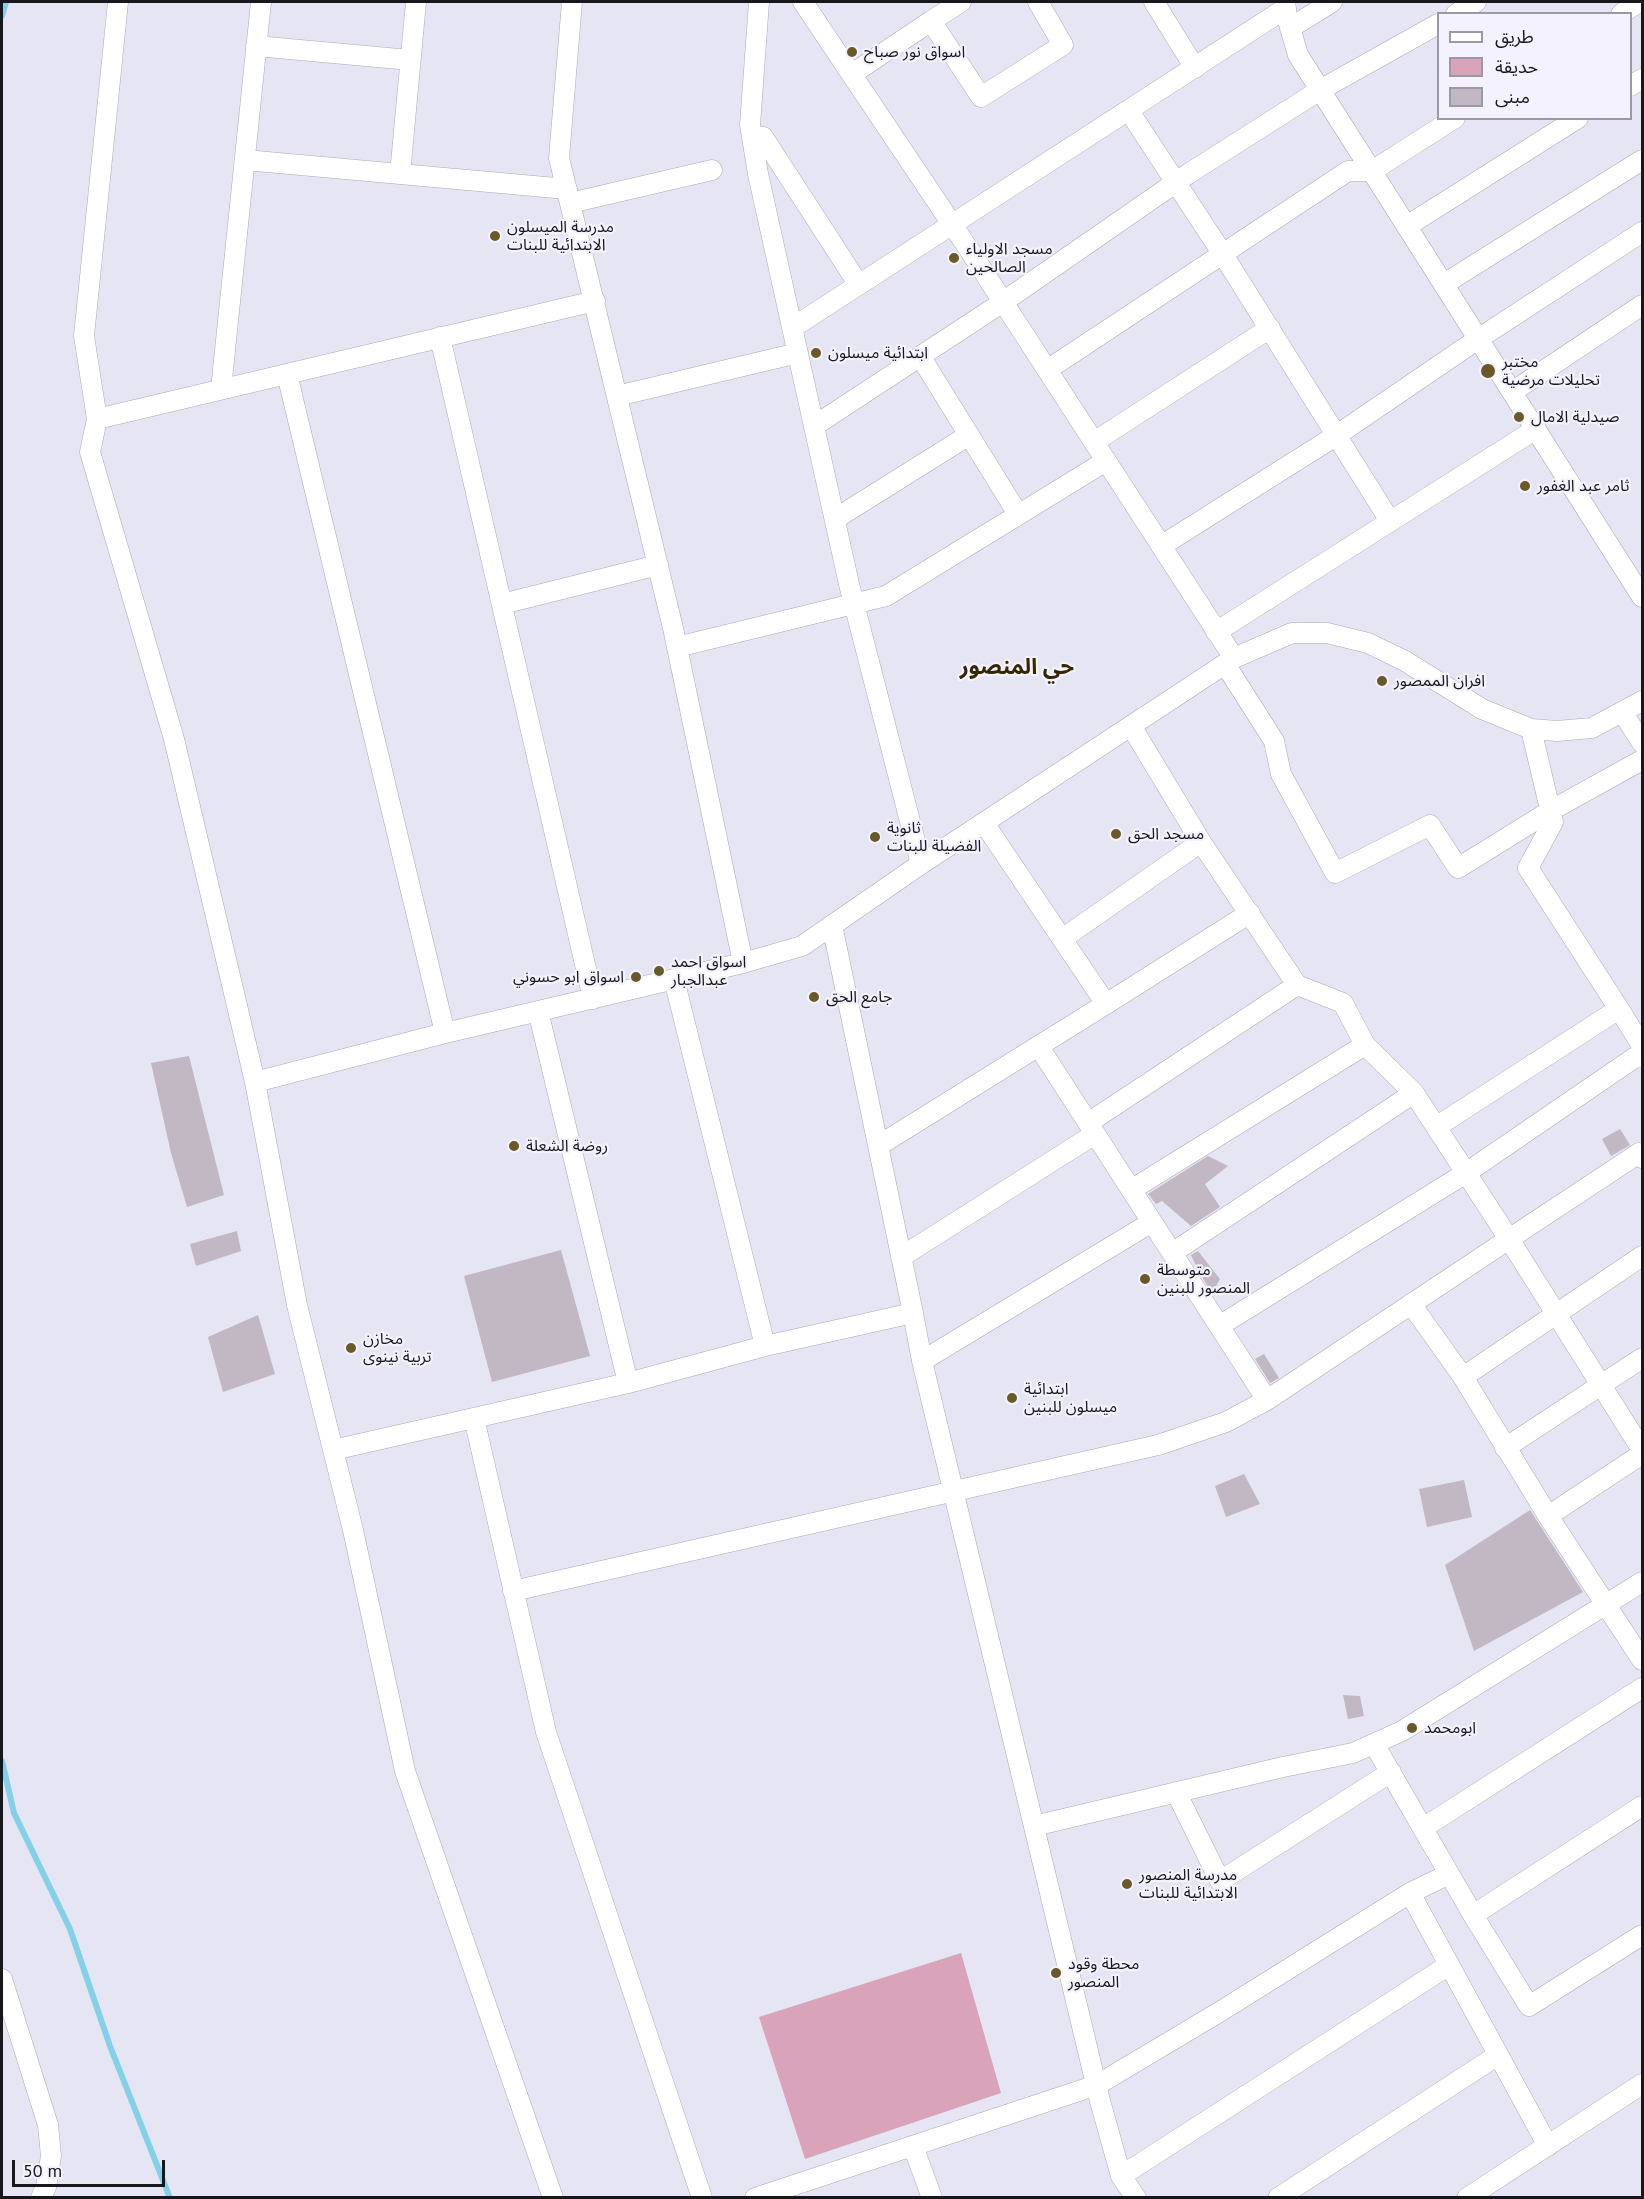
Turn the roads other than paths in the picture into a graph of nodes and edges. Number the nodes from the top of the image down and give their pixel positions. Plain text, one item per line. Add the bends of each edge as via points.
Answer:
1 (118, 2) edge
2 (261, 2) edge
3 (416, 2) edge
4 (572, 2) edge
5 (759, 2) edge
6 (803, 2) edge
7 (961, 2) edge
8 (1038, 2) edge
9 (1154, 2) edge
10 (1332, 2) edge
11 (1476, 2) edge
12 (1640, 2) edge
13 (1286, 5) edge
14 (1459, 12) edge
15 (1624, 12) edge
16 (931, 21) junction
17 (1437, 25) edge
18 (1290, 28) junction
19 (256, 46) junction
20 (411, 60) junction
21 (1195, 68) junction
22 (852, 74) junction
23 (1320, 90) junction
24 (1129, 111) junction
25 (1452, 120) edge
26 (1575, 120) edge
27 (752, 136) junction
28 (245, 160) junction
29 (1642, 160) edge
30 (712, 170) dead end
31 (1372, 171) junction
32 (399, 174) junction
33 (1176, 182) junction
34 (569, 196) junction
35 (951, 223) junction
36 (1407, 226) junction
37 (1642, 232) edge
38 (1222, 253) junction
39 (1444, 284) junction
40 (859, 285) junction
41 (595, 300) junction
42 (1003, 302) junction
43 (1642, 305) edge
44 (792, 328) junction
45 (1270, 328) junction
46 (440, 337) junction
47 (1478, 339) junction
48 (798, 353) junction
49 (920, 356) junction
50 (1047, 369) junction
51 (287, 374) junction
52 (221, 389) junction
53 (1512, 392) junction
54 (617, 396) junction
55 (97, 419) junction
56 (814, 426) junction
57 (1536, 429) junction
58 (969, 435) junction
59 (1337, 435) junction
60 (1094, 442) junction
61 (1106, 461) junction
62 (1018, 514) junction
63 (835, 519) junction
64 (1390, 520) junction
65 (1161, 546) junction
66 (658, 565) junction
67 (1642, 597) edge
68 (502, 604) junction
69 (855, 604) junction
70 (1216, 632) junction
71 (677, 647) junction
72 (1229, 661) junction
73 (1642, 701) edge
74 (1623, 712) junction
75 (1131, 726) junction
76 (1531, 729) junction
77 (1642, 743) edge
78 (1642, 760) edge
79 (1550, 811) junction
80 (984, 823) junction
81 (1201, 842) junction
82 (921, 864) junction
83 (1250, 913) junction
84 (832, 925) junction
85 (1062, 939) junction
86 (743, 963) junction
87 (674, 980) junction
88 (1297, 985) junction
89 (593, 999) junction
90 (1106, 1004) junction
91 (1619, 1009) junction
92 (538, 1011) junction
93 (445, 1033) junction
94 (1365, 1045) junction
95 (1642, 1046) edge
96 (1039, 1047) junction
97 (1642, 1057) edge
98 (255, 1082) junction
99 (1414, 1093) junction
100 (1436, 1127) junction
101 (1091, 1128) junction
102 (878, 1146) junction
103 (1641, 1154) edge
104 (1466, 1173) junction
105 (1131, 1190) junction
106 (1152, 1222) junction
107 (1509, 1239) junction
108 (1172, 1253) junction
109 (1642, 1256) edge
110 (901, 1257) junction
111 (1412, 1304) junction
112 (913, 1313) junction
113 (1556, 1313) junction
114 (1219, 1326) junction
115 (765, 1346) junction
116 (1642, 1359) edge
117 (922, 1361) junction
118 (1463, 1377) junction
119 (628, 1383) junction
120 (1602, 1386) junction
121 (1267, 1400) junction
122 (474, 1418) junction
123 (1504, 1448) junction
124 (333, 1450) junction
125 (1642, 1452) edge
126 (955, 1492) junction
127 (1548, 1516) junction
128 (1642, 1582) edge
129 (513, 1591) junction
130 (1607, 1604) junction
131 (1642, 1660) edge
132 (1642, 1688) edge
133 (1374, 1744) junction
134 (1391, 1772) junction
135 (1176, 1792) junction
136 (1642, 1806) edge
137 (1034, 1826) junction
138 (1423, 1828) junction
139 (1449, 1874) junction
140 (1410, 1893) junction
141 (1473, 1915) junction
142 (1642, 1935) edge
143 (1449, 1965) junction
144 (3, 1985) edge
145 (1498, 2055) junction
146 (1097, 2085) junction
147 (1642, 2085) edge
148 (913, 2146) junction
149 (1548, 2146) junction
150 (1121, 2176) junction
151 (764, 2196) edge
152 (41, 2198) edge
153 (553, 2198) edge
154 (702, 2198) edge
155 (932, 2198) edge
156 (1136, 2198) edge
157 (1278, 2198) edge
158 (1467, 2198) edge

1 - 55 street via 84,336
2 - 19 street
3 - 20 street
4 - 34 street via 559,158
5 - 27 street
6 - 22 street
7 - 16 street
8 - 16 street via 1063,45 981,97
9 - 21 street
10 - 18 street
11 - 14 street
12 - 15 street
13 - 18 street
13 - 21 street
16 - 22 street
17 - 23 street
18 - 23 street via 1298,56
19 - 20 street
19 - 28 street
20 - 32 street
21 - 24 street
22 - 35 street
23 - 31 street
23 - 33 street
24 - 33 street
24 - 35 street
25 - 31 street
26 - 36 street
27 - 40 street via 763,137
27 - 44 street
28 - 32 street
28 - 52 street
29 - 39 street
30 - 34 street
31 - 36 street
31 - 38 street via 1348,171
32 - 34 street
33 - 38 street
33 - 42 street
34 - 41 street
35 - 40 street
35 - 42 street
36 - 39 street
37 - 47 street
38 - 45 street
38 - 50 street
39 - 47 street
40 - 44 street
41 - 46 street
41 - 54 street
42 - 49 street
42 - 50 street
43 - 53 street
44 - 48 street
45 - 59 street
45 - 60 street
46 - 51 street
46 - 68 street
47 - 53 street
47 - 59 street
48 - 54 street
48 - 56 street
49 - 56 street
49 - 58 street
50 - 60 street
51 - 52 street
51 - 93 street
52 - 55 street
53 - 57 street
54 - 66 street
55 - 98 street via 90,452 174,739
56 - 63 street
57 - 64 street
57 - 67 street
58 - 62 street
58 - 63 street
59 - 64 street
59 - 65 street
60 - 61 street
61 - 62 street
61 - 65 street
62 - 69 street via 886,596
63 - 69 street
64 - 70 street
65 - 70 street
66 - 68 street
66 - 71 street
68 - 89 street
69 - 71 street
69 - 82 street
70 - 72 street
71 - 86 street
72 - 75 street
72 - 76 street via 1292,633 1327,633 1368,643 1482,709
72 - 79 street via 1274,741 1281,774 1335,873 1430,825 1458,868
73 - 74 street
74 - 76 street via 1592,728
74 - 77 street
75 - 80 street
75 - 81 street
76 - 79 street
78 - 79 street
79 - 91 street via 1553,822 1528,868
80 - 82 street
80 - 85 street
81 - 83 street
81 - 85 street
82 - 84 street
83 - 88 street
83 - 90 street
84 - 86 street via 802,946
84 - 102 street
85 - 90 street
86 - 87 street
87 - 89 street
87 - 115 street
88 - 94 street via 1343,1003
88 - 101 street
89 - 92 street
90 - 96 street
91 - 95 street
91 - 100 street
92 - 93 street
92 - 119 street
93 - 98 street
94 - 99 street
94 - 105 street
96 - 101 street
96 - 102 street
97 - 104 street via 1634,1058
98 - 124 street via 297,1305
99 - 100 street
99 - 108 street
100 - 104 street
101 - 105 street
101 - 110 street
102 - 110 street
103 - 107 street
104 - 107 street
104 - 114 street
105 - 106 street
106 - 108 street
106 - 117 street
107 - 111 street
107 - 113 street
108 - 114 street
109 - 113 street
110 - 112 street
111 - 118 street
111 - 121 street
112 - 115 street
112 - 117 street
113 - 118 street
113 - 120 street
114 - 121 street
115 - 119 street
116 - 120 street
117 - 126 street
118 - 123 street
119 - 122 street
120 - 123 street
120 - 125 street
121 - 126 street via 1226,1422 1158,1445
122 - 124 street
122 - 129 street
123 - 127 street
124 - 153 street via 405,1771
125 - 127 street
126 - 129 street
126 - 137 street
127 - 130 street
128 - 130 street
129 - 154 street via 546,1732
130 - 131 street
130 - 133 street via 1402,1731
132 - 138 street
133 - 134 street
133 - 135 street via 1353,1753
134 - 135 street via 1220,1881
134 - 138 street
135 - 137 street
136 - 141 street
137 - 146 street
138 - 139 street
139 - 140 street
139 - 141 street
140 - 143 street
140 - 146 street
141 - 142 street via 1529,2006
143 - 145 street
143 - 150 street
144 - 152 street via 48,2125 51,2156
145 - 149 street
145 - 157 street
146 - 148 street
146 - 150 street
147 - 149 street
148 - 151 street
148 - 155 street
149 - 158 street
150 - 156 street

